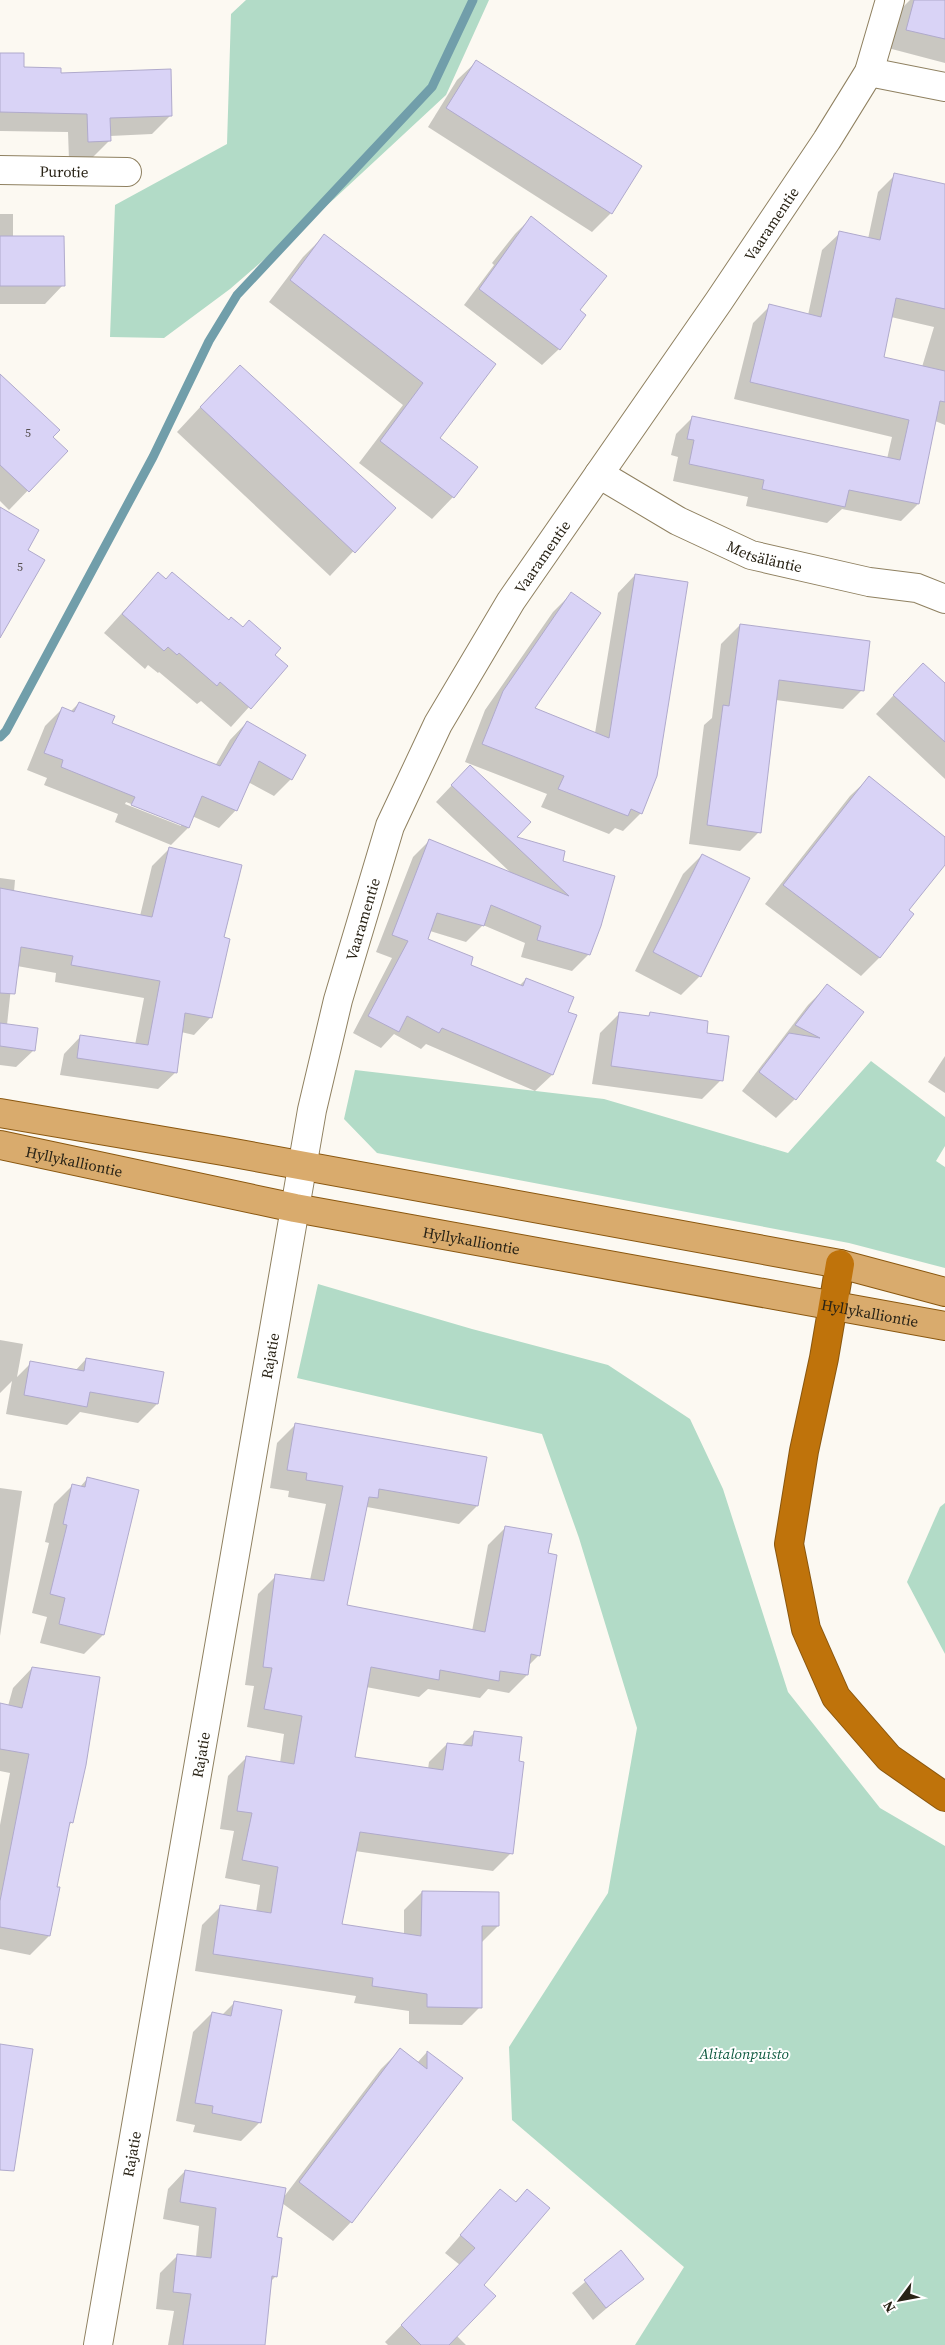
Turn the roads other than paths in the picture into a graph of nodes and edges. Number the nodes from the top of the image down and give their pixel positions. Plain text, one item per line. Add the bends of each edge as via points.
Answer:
1 (890, 0) edge
2 (869, 72) junction
3 (945, 86) edge
4 (0, 170) edge
5 (128, 172) dead end
6 (599, 474) junction
7 (945, 599) edge
8 (0, 1113) edge
9 (0, 1145) edge
10 (302, 1166) junction
11 (295, 1208) junction
12 (840, 1264) junction
13 (945, 1292) edge
14 (833, 1305) junction
15 (945, 1326) edge
16 (945, 1797) edge
17 (98, 2345) edge

1 - 2 street, Vaaramentie
2 - 3 street
2 - 6 street, Vaaramentie via 719,301
4 - 5 street, Purotie
6 - 7 street, Metsäläntie via 678,521 751,555 868,582 917,588
6 - 10 street, Vaaramentie via 511,601 438,724 390,826 338,1000
8 - 10 main road
9 - 11 main road, Hyllykalliontie
10 - 11 street, Rajatie
10 - 12 main road
11 - 14 main road, Hyllykalliontie
11 - 17 street, Rajatie
12 - 13 main road
12 - 14 highway
14 - 15 main road, Hyllykalliontie
14 - 16 highway via 789,1544 806,1629 836,1696 889,1758

